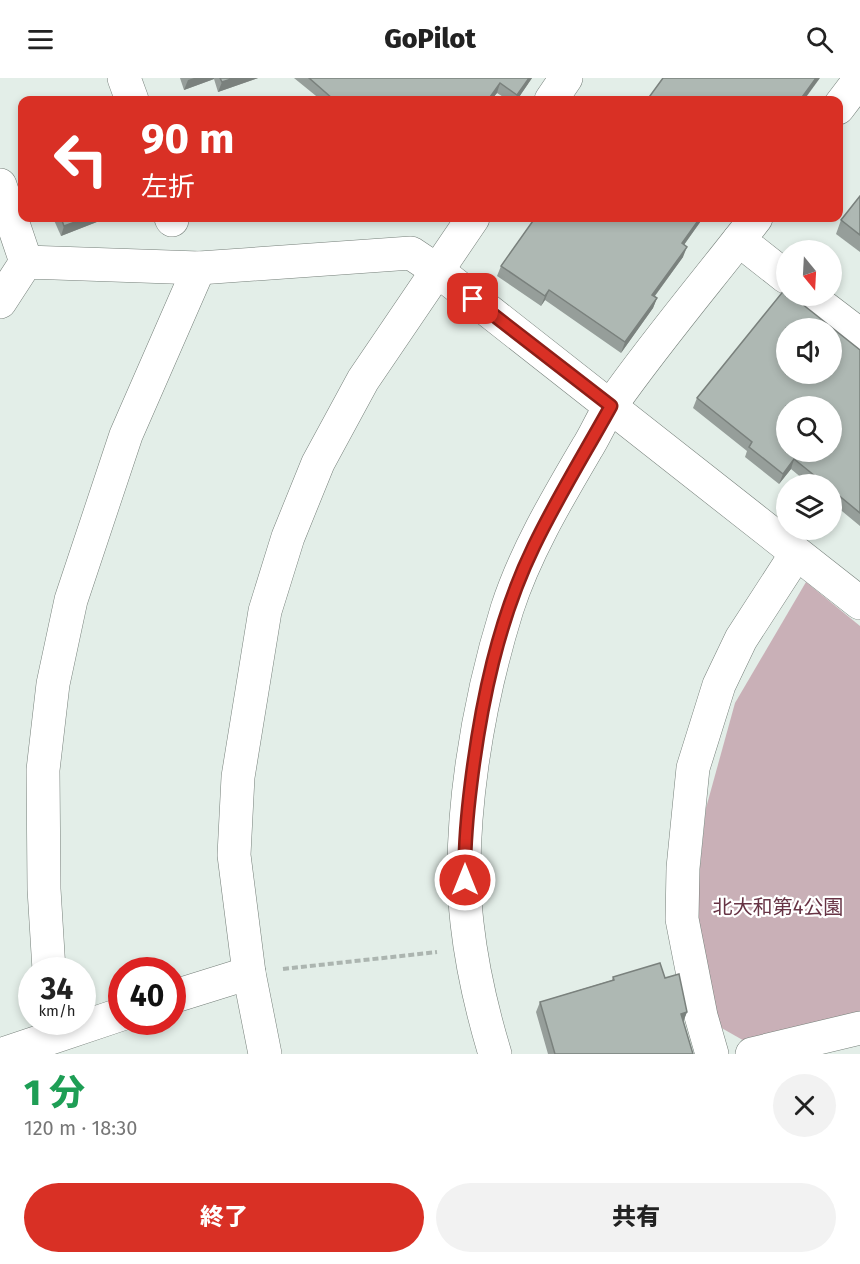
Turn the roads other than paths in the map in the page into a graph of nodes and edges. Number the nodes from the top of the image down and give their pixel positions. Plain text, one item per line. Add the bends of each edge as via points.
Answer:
1 (124, 78) edge
2 (566, 78) edge
3 (860, 79) edge
4 (131, 96) edge
5 (554, 96) edge
6 (843, 101) edge
7 (0, 186) edge
8 (470, 222) edge
9 (747, 229) edge
10 (26, 262) junction
11 (776, 265) edge
12 (199, 268) junction
13 (438, 271) junction
14 (0, 302) edge
15 (822, 306) edge
16 (860, 335) edge
17 (611, 406) junction
18 (796, 554) junction
19 (860, 603) edge
20 (48, 957) edge
21 (249, 973) junction
22 (186, 993) edge
23 (860, 1028) edge
24 (43, 1035) edge
25 (3, 1054) edge
26 (265, 1054) edge
27 (495, 1054) edge
28 (712, 1054) edge
29 (752, 1054) edge

1 - 4 street
2 - 5 street
3 - 6 street
7 - 10 street
8 - 13 street
9 - 11 street
9 - 17 street
10 - 12 street
10 - 14 street
12 - 13 street via 411,253
12 - 20 street via 126,435 68,611 53,684 43,770
13 - 17 street
13 - 21 street via 363,380 318,463 288,537 265,611 238,777 234,855
15 - 16 street
17 - 18 street
17 - 27 street via 565,485 508,608 476,740 465,848 467,921
18 - 19 street
18 - 28 street via 741,639 719,685 693,768 682,919
21 - 22 street
21 - 26 street
23 - 29 street
24 - 25 street

